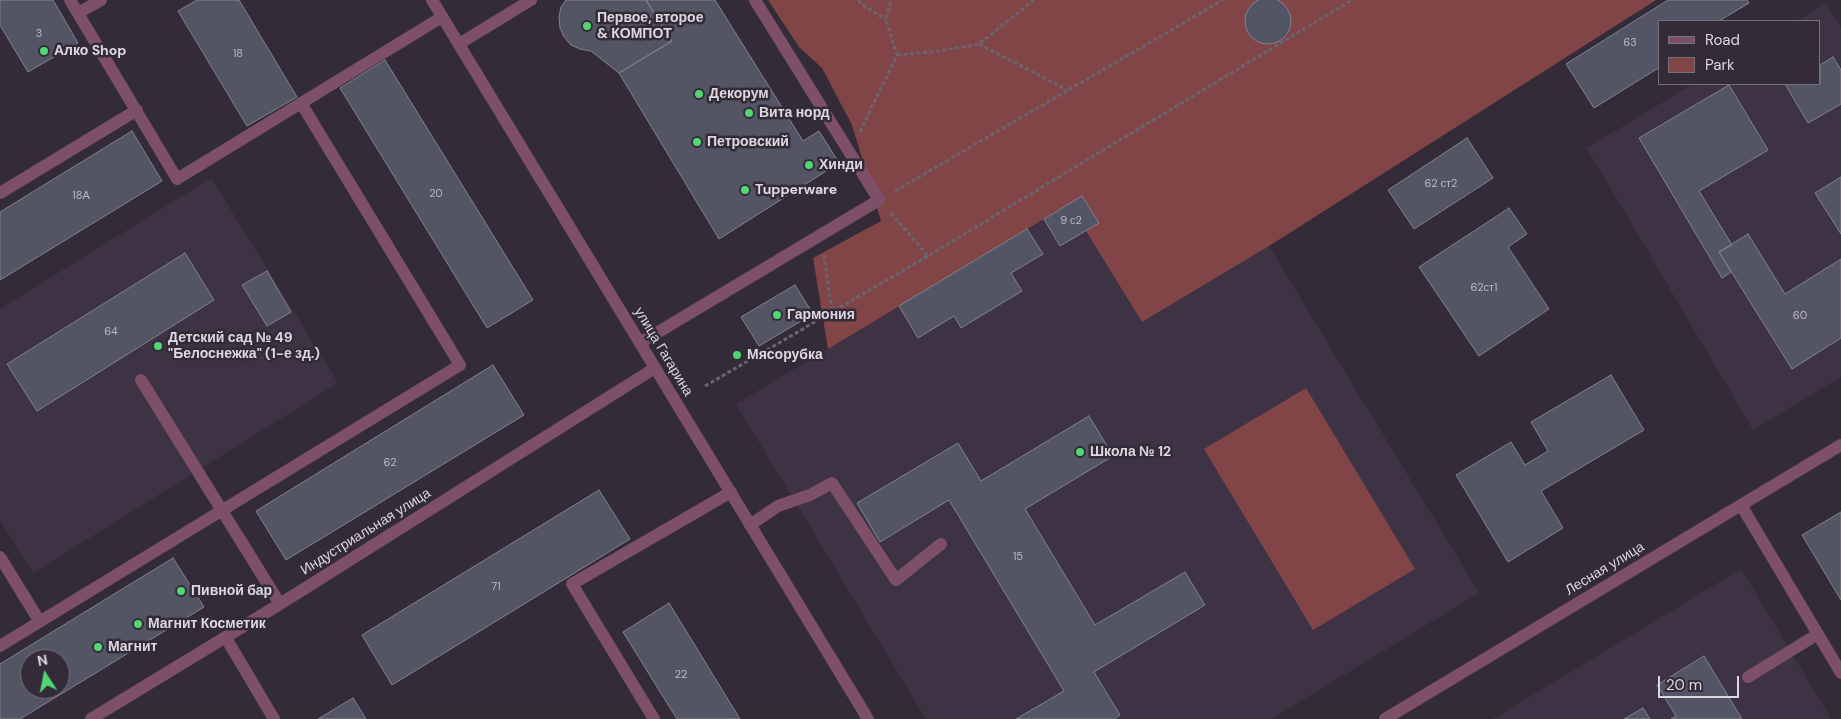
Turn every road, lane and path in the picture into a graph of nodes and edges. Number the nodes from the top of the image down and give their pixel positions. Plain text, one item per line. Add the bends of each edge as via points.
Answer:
1 (70, 0) edge
2 (100, 0) edge
3 (432, 0) edge
4 (531, 0) edge
5 (755, 0) edge
6 (858, 0) edge
7 (891, 0) edge
8 (1034, 0) edge
9 (1223, 0) edge
10 (1352, 0) edge
11 (78, 13) junction
12 (442, 16) junction
13 (886, 20) junction
14 (459, 44) junction
15 (979, 44) junction
16 (897, 55) junction
17 (1067, 90) junction
18 (301, 104) junction
19 (137, 110) junction
20 (850, 153) junction
21 (0, 193) edge
22 (879, 200) junction
23 (821, 235) junction
24 (928, 256) junction
25 (832, 312) junction
26 (640, 343) junction
27 (655, 368) junction
28 (141, 380) dead end
29 (705, 386) dead end
30 (1841, 445) edge
31 (731, 492) junction
32 (1741, 505) junction
33 (221, 511) junction
34 (750, 525) junction
35 (941, 544) dead end
36 (0, 557) edge
37 (280, 604) junction
38 (40, 622) junction
39 (1818, 634) junction
40 (226, 638) junction
41 (0, 646) edge
42 (1841, 673) edge
43 (1748, 677) dead end
44 (91, 719) edge
45 (274, 719) edge
46 (654, 719) edge
47 (868, 719) edge
48 (1385, 719) edge

1 - 11 street
2 - 11 street
3 - 12 street, улица Гагарина
4 - 14 street
5 - 20 street
6 - 13 path
7 - 13 path
8 - 15 path
9 - 17 path
10 - 24 path
11 - 19 street
12 - 14 street, улица Гагарина
12 - 18 street
13 - 16 path
14 - 26 street, улица Гагарина
15 - 16 path
15 - 17 path
16 - 20 path
17 - 22 path
18 - 19 street via 177,179
18 - 33 street via 460,365
19 - 21 street
20 - 22 street
22 - 23 street
22 - 24 path
23 - 25 path
23 - 26 street
24 - 25 path
25 - 29 path
26 - 27 street, улица Гагарина
27 - 31 street, улица Гагарина
27 - 37 street, Индустриальная улица
28 - 33 street
30 - 32 street, Лесная улица
31 - 34 street, улица Гагарина
31 - 46 street via 572,584
32 - 39 street
32 - 48 street, Лесная улица
33 - 37 street
33 - 38 street
34 - 35 street via 778,506 832,483 896,580
34 - 47 street, улица Гагарина
36 - 38 street
37 - 40 street, Индустриальная улица
38 - 41 street
39 - 42 street
39 - 43 street
40 - 44 street, Индустриальная улица
40 - 45 street

